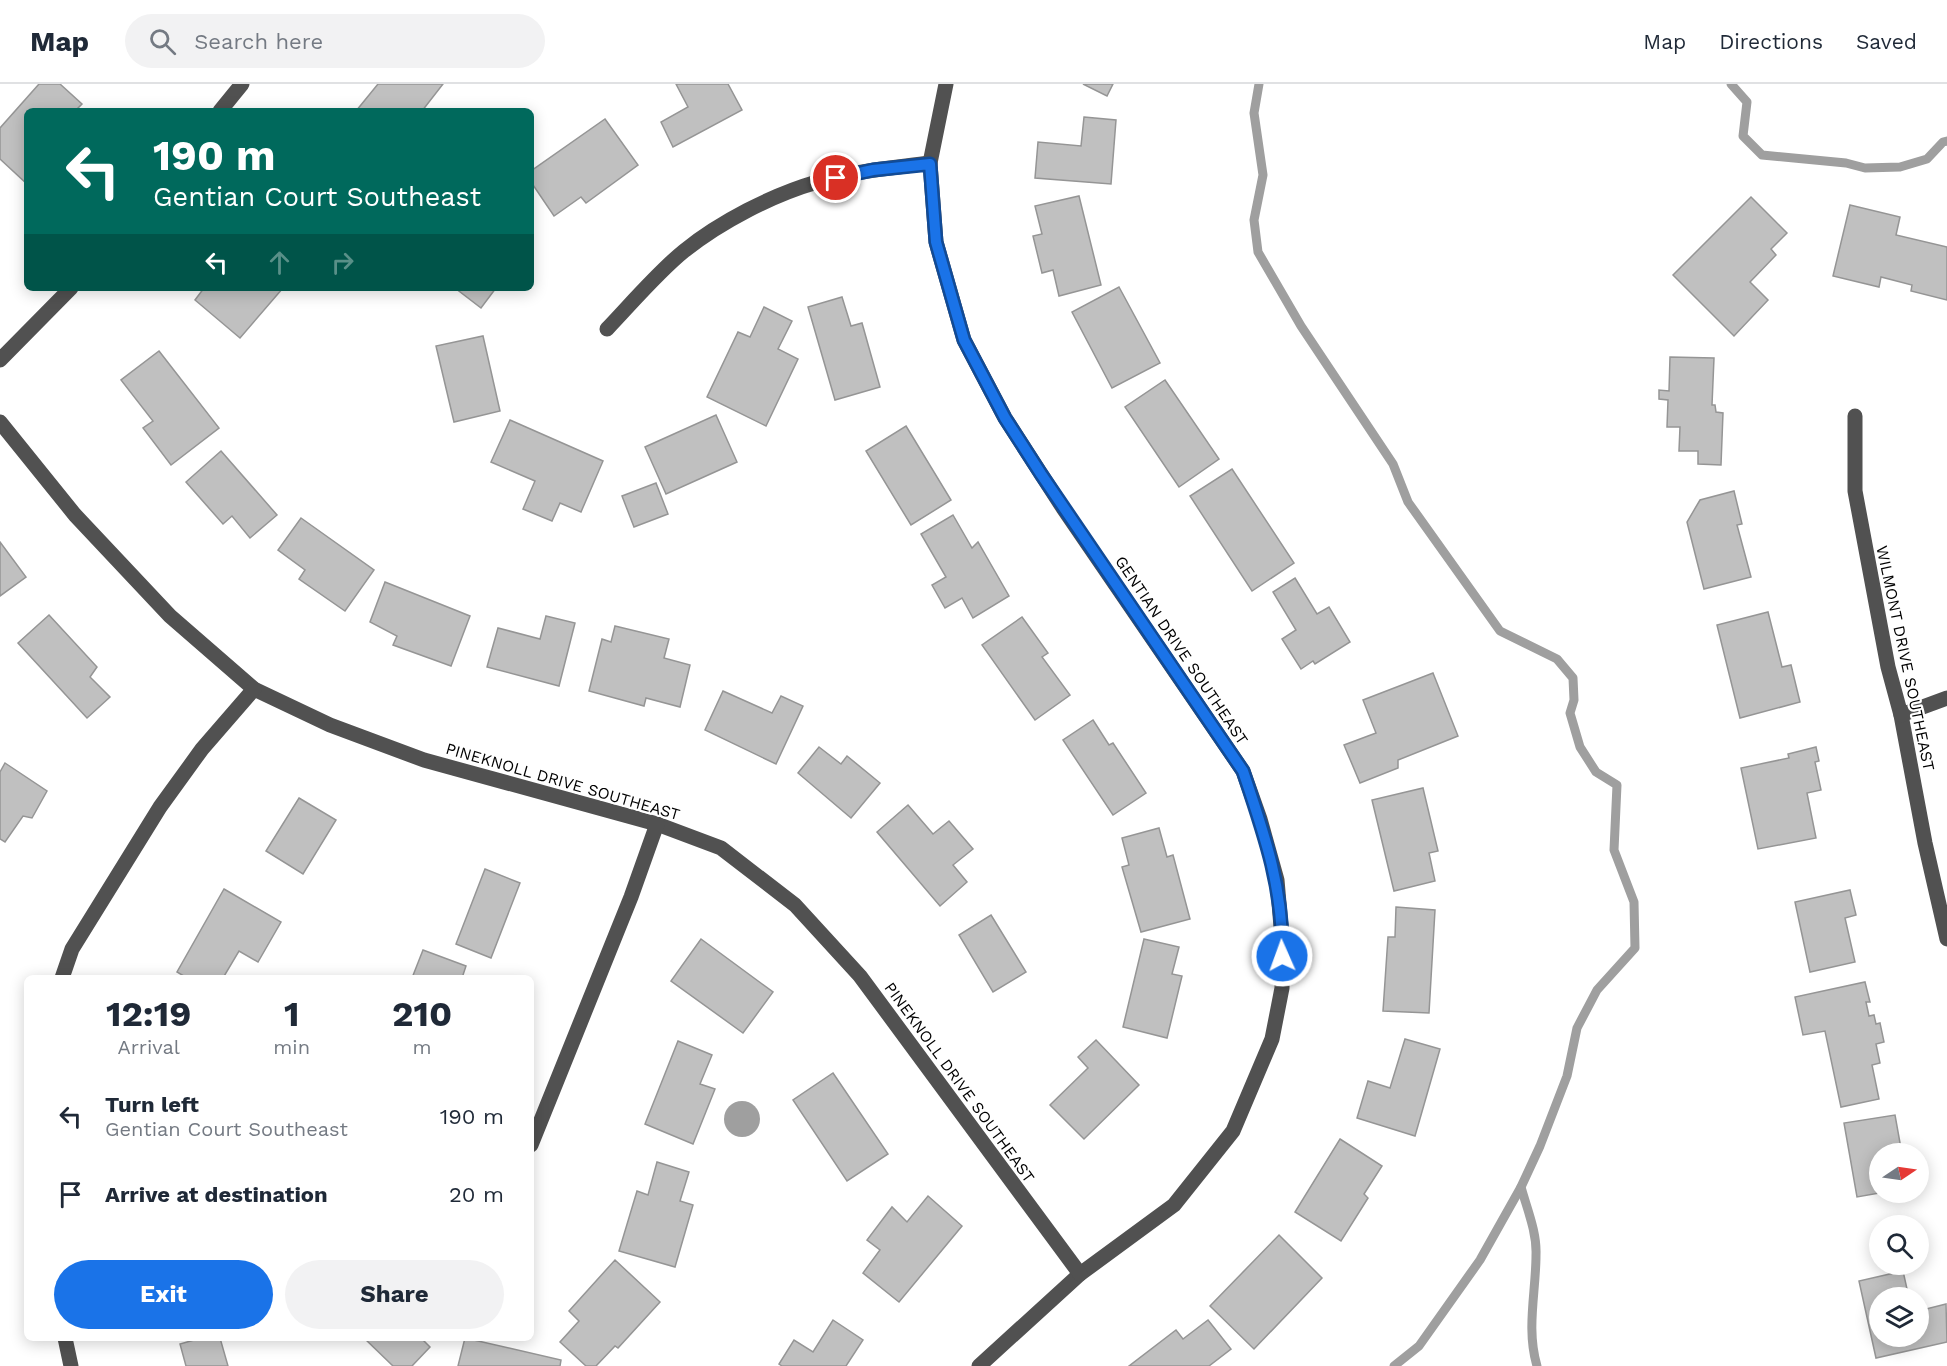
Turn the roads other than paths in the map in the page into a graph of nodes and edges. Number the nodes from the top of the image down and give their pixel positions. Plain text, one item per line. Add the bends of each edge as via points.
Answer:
1 (242, 84) edge
2 (946, 84) edge
3 (222, 108) edge
4 (930, 164) junction
5 (68, 291) edge
6 (607, 329) dead end
7 (0, 360) edge
8 (1855, 416) dead end
9 (0, 422) edge
10 (254, 689) junction
11 (1947, 698) edge
12 (1901, 715) junction
13 (657, 824) junction
14 (1947, 939) edge
15 (63, 975) edge
16 (534, 1138) edge
17 (1080, 1274) junction
18 (66, 1341) edge
19 (71, 1366) edge
20 (979, 1366) edge

1 - 3 street
2 - 4 street, GENTIAN DRIVE SOUTHEAST
4 - 6 street via 873,170 817,182 718,226 683,252
4 - 17 street, GENTIAN DRIVE SOUTHEAST via 936,242 964,340 1005,418 1041,474 1243,771 1277,880 1282,938 1280,998 1272,1039 1233,1131 1174,1205
5 - 7 street
8 - 12 street, WILMONT DRIVE SOUTHEAST via 1855,491 1888,667
9 - 10 street, PINEKNOLL DRIVE SOUTHEAST via 75,515 170,616
10 - 13 street, PINEKNOLL DRIVE SOUTHEAST via 330,725 424,760
10 - 15 street via 202,749 160,807 72,949
11 - 12 street
12 - 14 street, WILMONT DRIVE SOUTHEAST
13 - 16 street
13 - 17 street, PINEKNOLL DRIVE SOUTHEAST via 721,848 795,905 860,976
17 - 20 street, GENTIAN DRIVE SOUTHEAST
18 - 19 street

